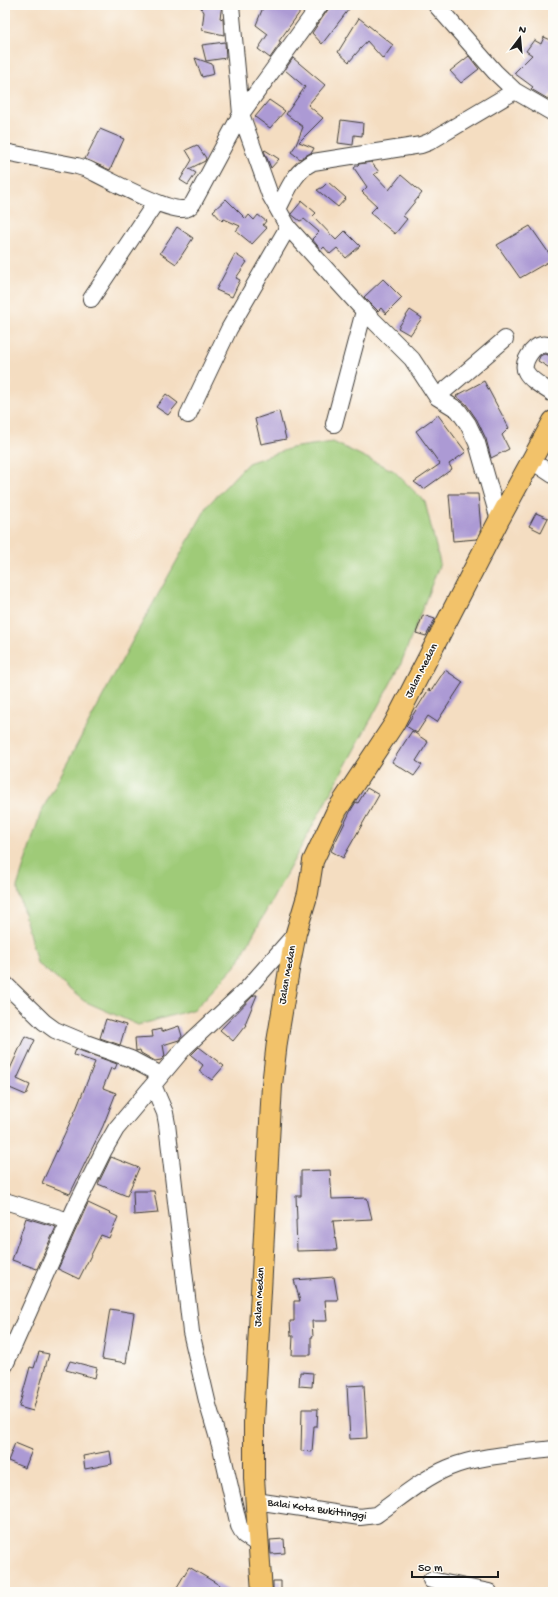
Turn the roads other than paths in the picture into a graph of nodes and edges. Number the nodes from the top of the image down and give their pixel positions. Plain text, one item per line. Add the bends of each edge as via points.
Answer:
1 (231, 5) edge
2 (320, 5) edge
3 (436, 5) edge
4 (515, 92) junction
5 (553, 113) edge
6 (241, 114) junction
7 (5, 152) edge
8 (156, 202) junction
9 (278, 209) junction
10 (288, 228) junction
11 (91, 299) dead end
12 (364, 311) junction
13 (505, 339) dead end
14 (553, 347) edge
15 (553, 394) edge
16 (437, 397) junction
17 (188, 415) dead end
18 (553, 421) edge
19 (334, 424) dead end
20 (532, 461) junction
21 (553, 475) edge
22 (499, 520) junction
23 (296, 933) junction
24 (5, 984) edge
25 (157, 1080) junction
26 (5, 1201) edge
27 (69, 1221) junction
28 (5, 1365) edge
29 (553, 1449) edge
30 (256, 1501) junction
31 (259, 1545) junction
32 (431, 1580) dead end
33 (262, 1592) edge
34 (489, 1592) edge

1 - 6 street
2 - 6 street
3 - 4 street
4 - 5 street
4 - 9 street via 429,142 306,165 297,173
6 - 8 street via 190,207 178,209
6 - 9 street via 267,187
7 - 8 street via 82,167
8 - 11 street
9 - 10 street
10 - 12 street
10 - 17 street via 229,329
12 - 16 street via 412,359
12 - 19 street
13 - 16 street
14 - 15 street via 546,344 536,346 526,359 524,367 531,377
16 - 22 street via 458,410 468,424 477,443
18 - 20 main road, Jalan Medan
20 - 21 street
20 - 22 main road, Jalan Medan
22 - 23 main road, Jalan Medan via 394,724 337,810 313,861 308,893
23 - 25 street via 246,990 193,1040
23 - 30 main road, Jalan Medan via 272,1085 254,1422
24 - 25 street via 55,1030 86,1044 131,1059
25 - 27 street via 111,1137
25 - 31 street via 168,1124 188,1308 196,1358 239,1526 244,1535
26 - 27 street
27 - 28 street
29 - 30 street, Balai Kota Bukittinggi via 464,1462 447,1468 371,1517
30 - 31 main road, Jalan Medan
31 - 33 main road, Jalan Medan
32 - 34 street

